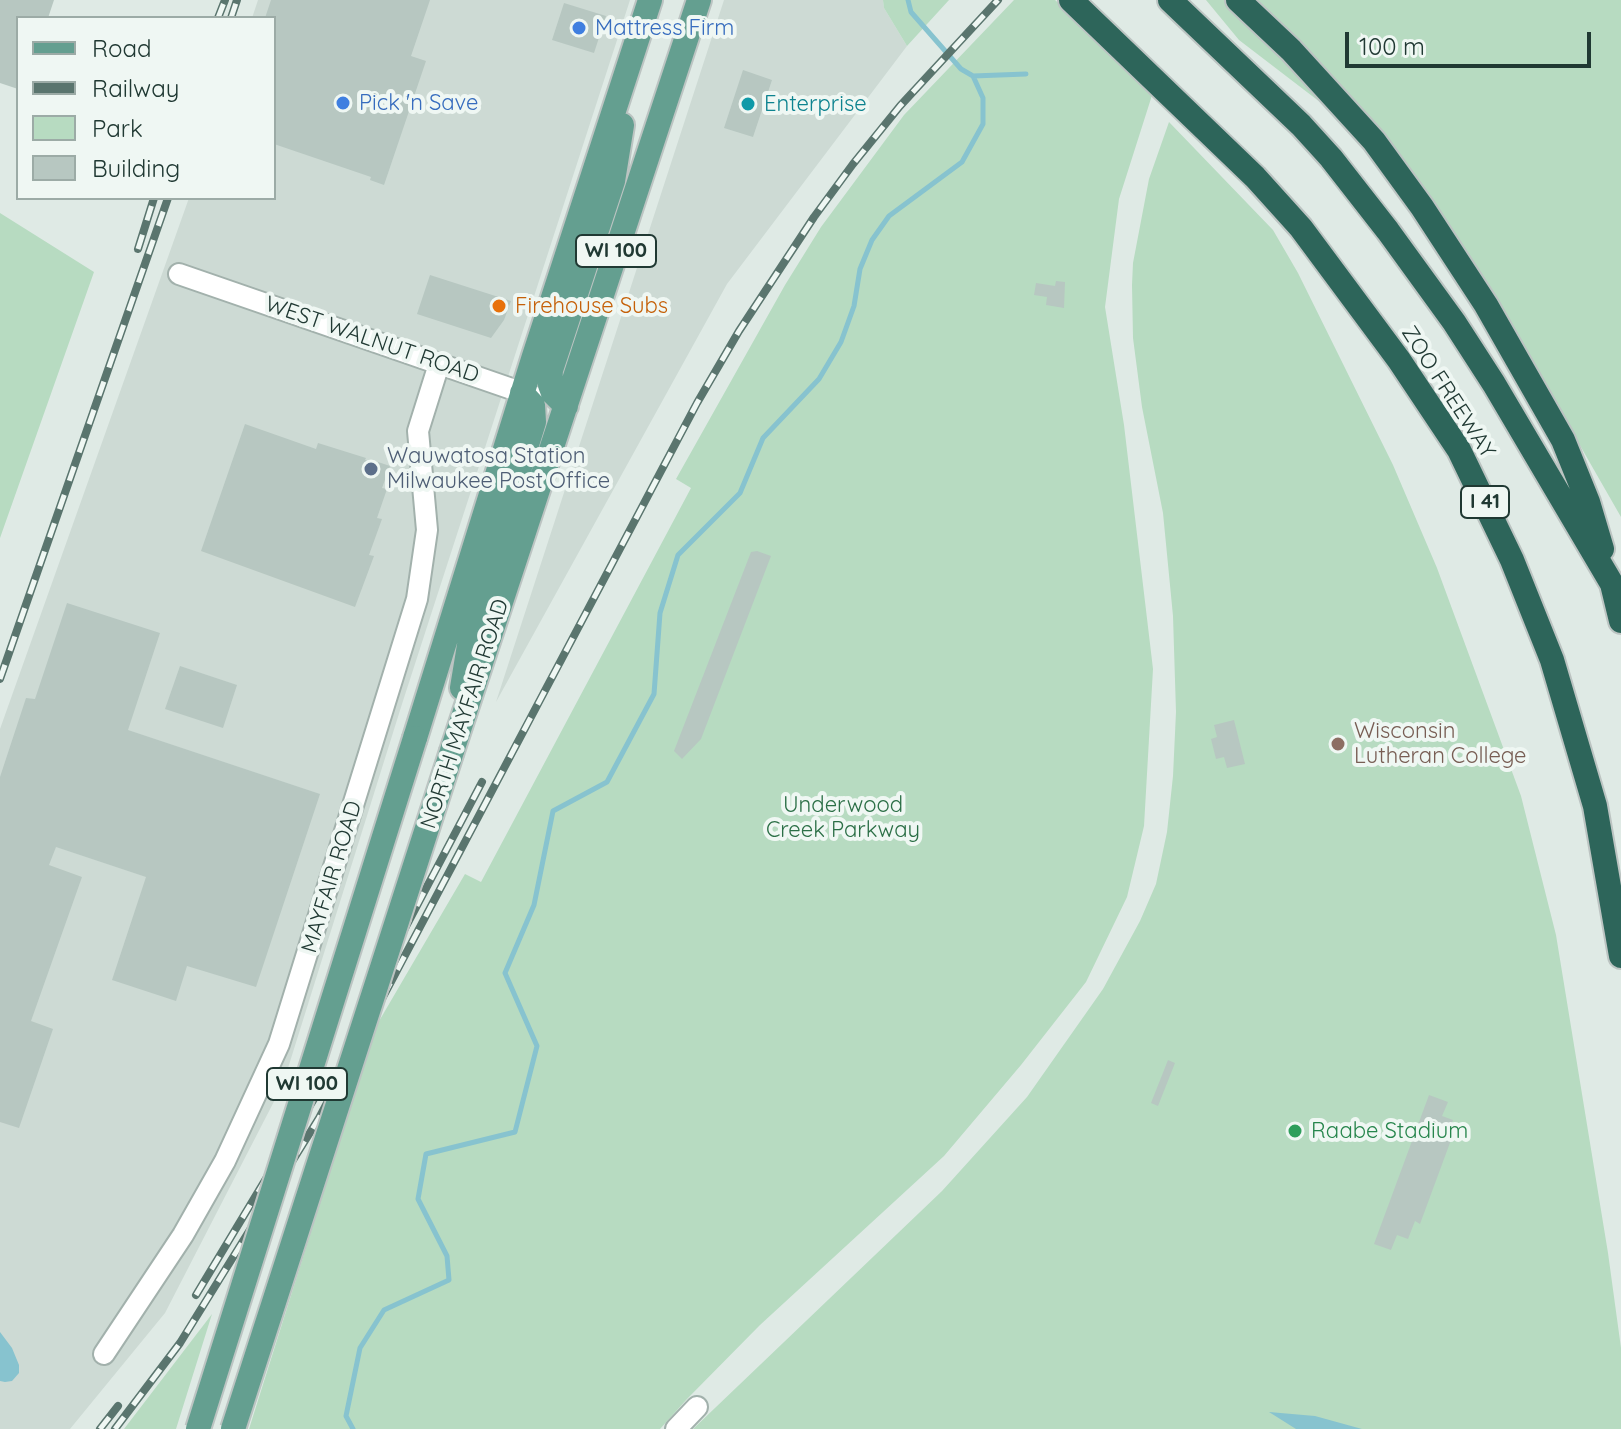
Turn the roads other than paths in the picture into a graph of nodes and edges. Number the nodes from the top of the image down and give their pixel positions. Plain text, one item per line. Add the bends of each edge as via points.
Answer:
1 (650, 0) edge
2 (1071, 0) edge
3 (1170, 0) edge
4 (1238, 0) edge
5 (697, 3) edge
6 (628, 70) junction
7 (179, 274) dead end
8 (439, 364) junction
9 (522, 393) junction
10 (566, 406) junction
11 (1612, 584) junction
12 (1621, 621) edge
13 (454, 746) junction
14 (1621, 956) edge
15 (104, 1354) dead end
16 (697, 1407) dead end
17 (198, 1429) edge
18 (233, 1429) edge
19 (676, 1429) edge

1 - 6 main road, NORTH MAYFAIR ROAD / WI 100
2 - 14 highway, ZOO FREEWAY / I 41 via 1201,123 1301,228 1459,450 1552,660 1595,806
3 - 11 highway, ZOO FREEWAY via 1301,125 1388,231 1494,384
4 - 11 highway via 1374,141 1486,305 1563,440
5 - 10 main road, NORTH MAYFAIR ROAD / WI 100
6 - 9 main road, NORTH MAYFAIR ROAD / WI 100
6 - 10 main road via 613,181 551,370 553,393
7 - 8 street, WEST WALNUT ROAD
8 - 9 street, WEST WALNUT ROAD
8 - 15 street, MAYFAIR ROAD via 418,431 427,530 417,599 279,1044 248,1115 183,1235
9 - 10 street, WEST WALNUT ROAD
9 - 13 main road via 533,405 534,422 474,615
9 - 17 main road, NORTH MAYFAIR ROAD / WI 100, bridge
10 - 13 main road, NORTH MAYFAIR ROAD / WI 100
11 - 12 highway, ZOO FREEWAY
13 - 18 main road, NORTH MAYFAIR ROAD / WI 100, bridge
16 - 19 street

